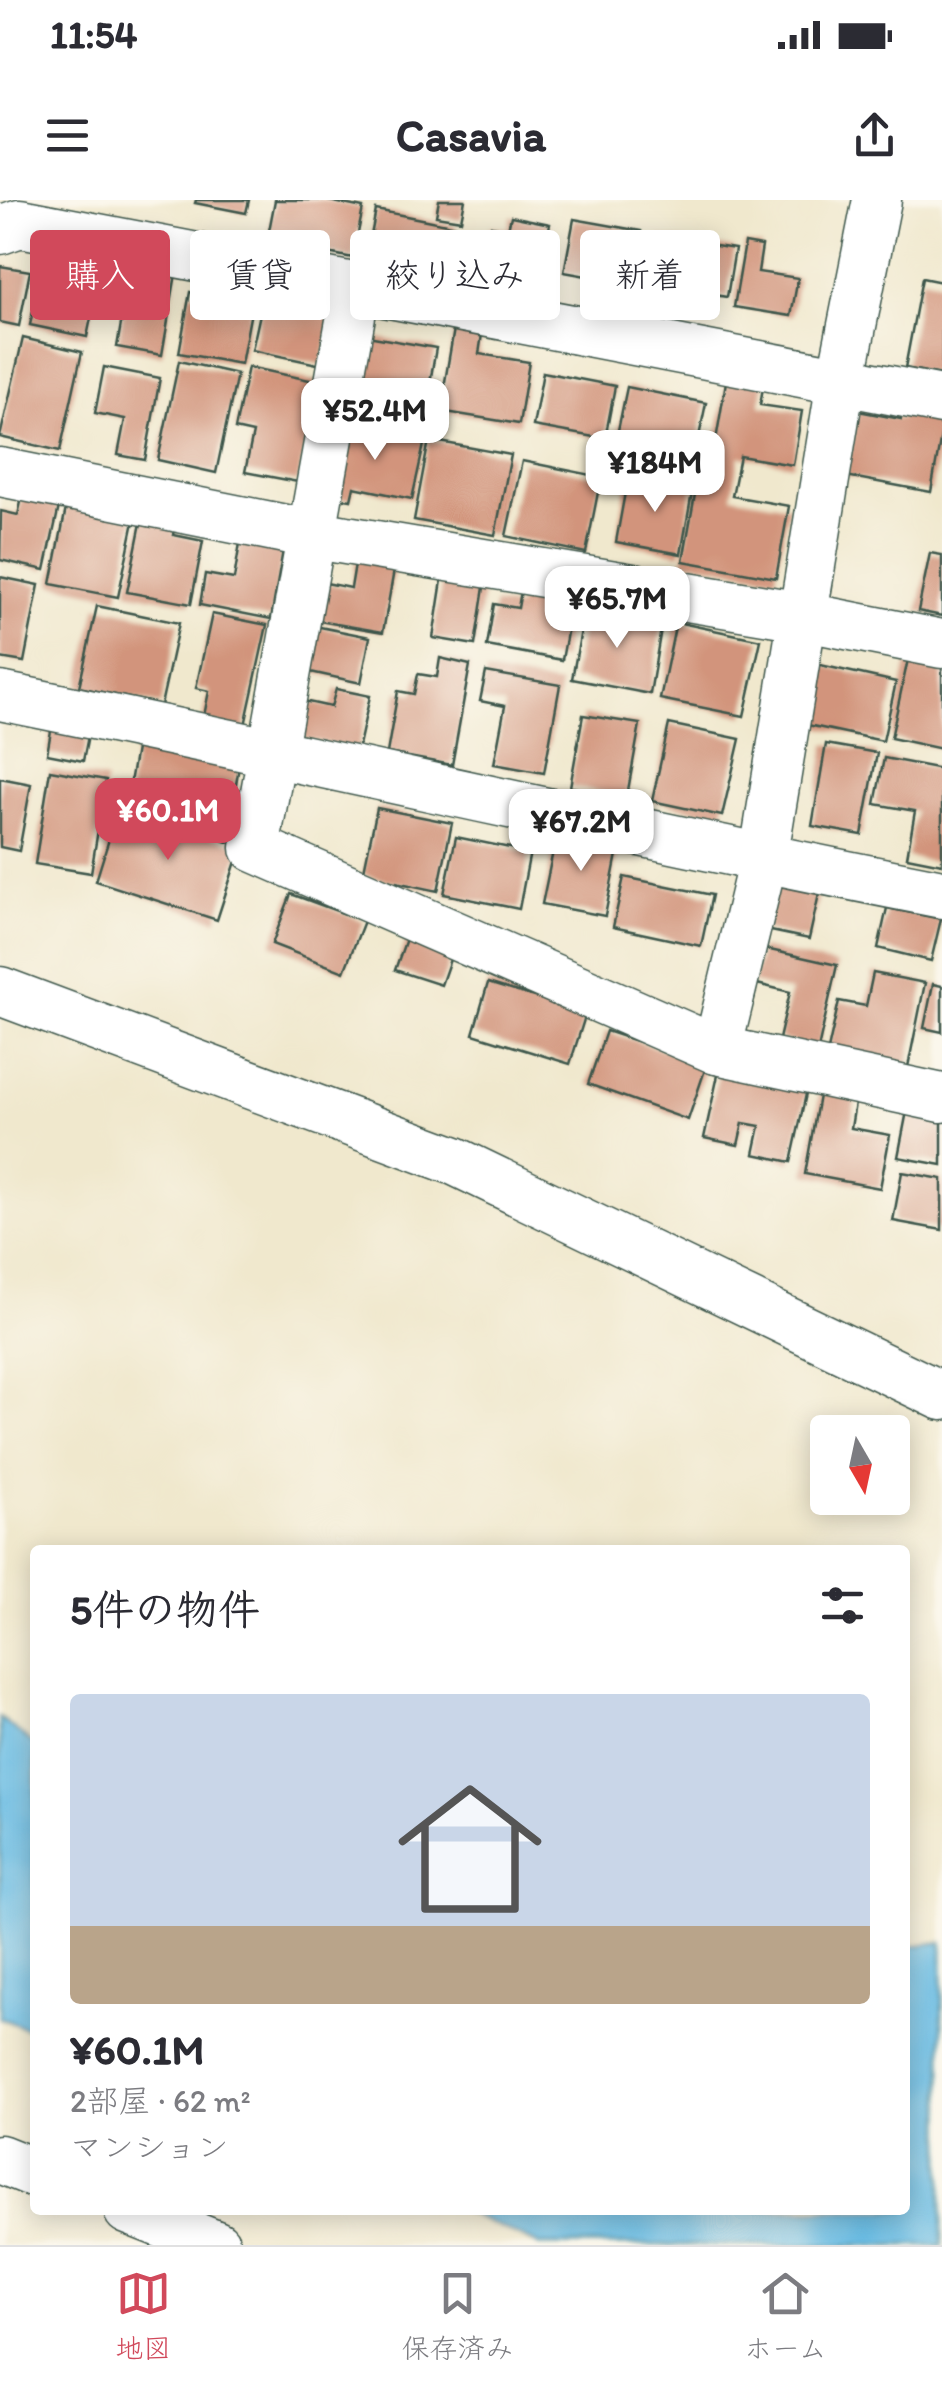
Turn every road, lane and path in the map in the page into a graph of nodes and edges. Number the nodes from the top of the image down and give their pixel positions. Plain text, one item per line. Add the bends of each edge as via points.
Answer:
1 (877, 200) edge
2 (0, 230) edge
3 (350, 287) edge
4 (350, 320) edge
5 (521, 320) edge
6 (841, 382) junction
7 (942, 400) edge
8 (0, 472) edge
9 (310, 534) junction
10 (800, 616) junction
11 (942, 644) edge
12 (0, 696) edge
13 (273, 750) junction
14 (762, 860) junction
15 (942, 894) edge
16 (0, 991) edge
17 (717, 1050) junction
18 (942, 1098) edge
19 (942, 1396) edge
20 (0, 2159) edge
21 (30, 2171) edge
22 (141, 2215) edge
23 (216, 2245) edge

1 - 6 street
2 - 3 street via 20,223
4 - 9 street
5 - 6 street
6 - 7 street
6 - 10 street
8 - 9 street
9 - 10 street
9 - 13 street
10 - 11 street
10 - 14 street
12 - 13 street
13 - 14 street
13 - 17 street via 255,848
14 - 15 street
14 - 17 street
16 - 19 street via 455,1162
17 - 18 street
20 - 21 street
22 - 23 street

